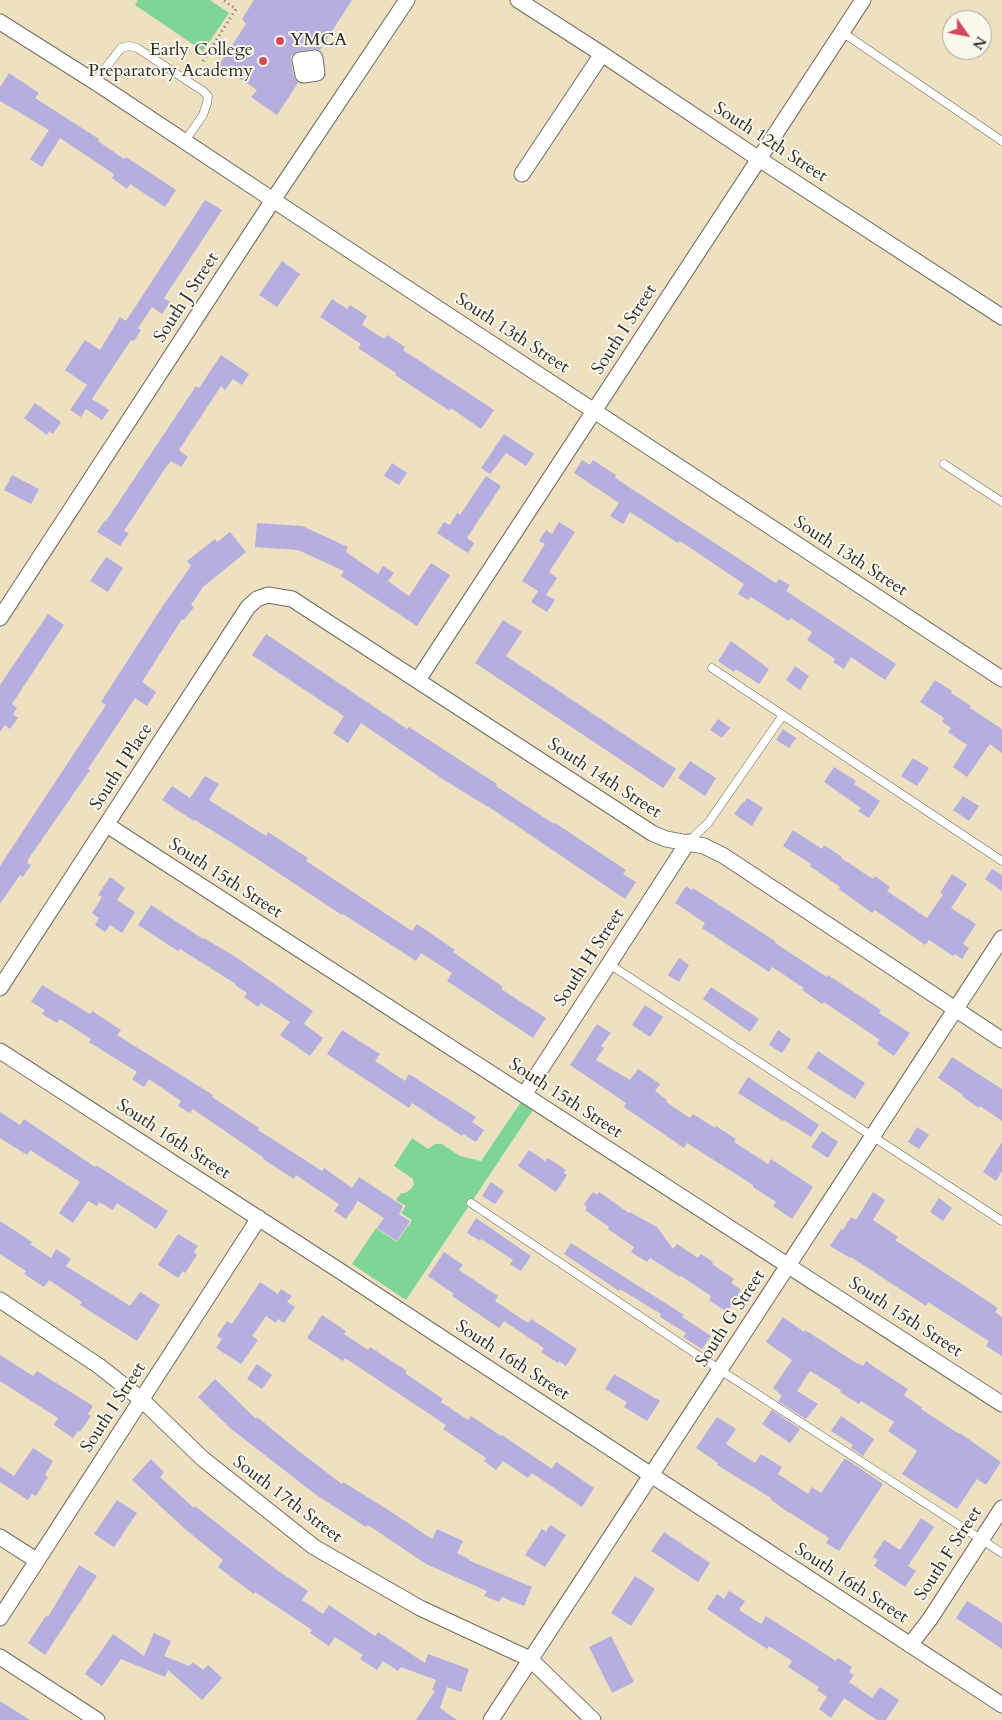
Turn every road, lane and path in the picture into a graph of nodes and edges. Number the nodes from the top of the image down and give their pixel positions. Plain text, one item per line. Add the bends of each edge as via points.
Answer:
1 (223, 0) edge
2 (407, 0) edge
3 (518, 0) edge
4 (863, 0) edge
5 (0, 22) edge
6 (842, 32) junction
7 (602, 54) junction
8 (203, 61) dead end
9 (96, 82) junction
10 (186, 141) junction
11 (1002, 141) edge
12 (759, 159) junction
13 (522, 174) dead end
14 (273, 200) junction
15 (1002, 317) edge
16 (595, 411) junction
17 (944, 464) dead end
18 (1002, 502) edge
19 (292, 599) joint
20 (0, 618) edge
21 (712, 668) dead end
22 (1002, 679) edge
23 (418, 680) junction
24 (784, 715) junction
25 (107, 825) junction
26 (688, 842) junction
27 (1002, 860) edge
28 (1002, 938) edge
29 (609, 964) junction
30 (0, 988) edge
31 (956, 1010) junction
32 (1002, 1040) edge
33 (0, 1051) edge
34 (524, 1095) junction
35 (873, 1136) junction
36 (471, 1203) dead end
37 (259, 1218) junction
38 (1002, 1221) edge
39 (789, 1265) junction
40 (0, 1300) edge
41 (720, 1370) junction
42 (142, 1400) junction
43 (1002, 1404) edge
44 (651, 1475) junction
45 (1002, 1508) edge
46 (0, 1537) edge
47 (981, 1540) junction
48 (1002, 1553) edge
49 (36, 1560) junction
50 (0, 1618) edge
51 (910, 1645) junction
52 (0, 1656) edge
53 (530, 1659) junction
54 (1002, 1706) edge
55 (97, 1720) edge
56 (491, 1720) edge
57 (593, 1720) edge

1 - 8 path via 236,9
2 - 14 street, South J Street
3 - 7 street, South 12th Street
4 - 6 street, South I Street
5 - 9 street, South 13th Street
6 - 11 lane
6 - 12 street, South I Street
7 - 12 street, South 12th Street
7 - 13 street
9 - 10 street, South 13th Street
9 - 10 lane via 122,48 129,46 195,85 208,96 207,103
10 - 14 street, South 13th Street
12 - 15 street, South 12th Street
12 - 16 street, South I Street
14 - 16 street, South 13th Street
14 - 20 street, South J Street
16 - 22 street, South 13th Street
16 - 23 street, South I Street
17 - 18 lane
19 - 23 street, South 14th Street
19 - 25 street, South I Place via 268,596 256,599 248,607
21 - 24 lane
23 - 26 street, South 14th Street via 652,833
24 - 26 lane via 708,823
24 - 27 lane
25 - 30 street, South I Place
25 - 34 street, South 15th Street
26 - 29 street, South H Street
26 - 31 street, South 14th Street via 724,856
28 - 31 street, South G Street
29 - 34 street, South H Street
29 - 35 lane
31 - 32 street, South 14th Street
31 - 35 street, South G Street
33 - 37 street, South 16th Street
34 - 39 street, South 15th Street
35 - 38 lane
35 - 39 street, South G Street
36 - 41 lane
37 - 42 street, South I Street
37 - 44 street, South 16th Street
39 - 41 street, South G Street
39 - 43 street, South 15th Street
40 - 42 street, South 17th Street via 99,1366
41 - 44 street, South G Street
41 - 47 lane
42 - 49 street, South I Street
42 - 53 street, South 17th Street via 203,1460 314,1547 420,1608
44 - 51 street, South 16th Street
44 - 53 street, South G Street
45 - 47 street, South F Street
46 - 49 street
47 - 48 lane
47 - 51 street, South F Street
49 - 50 street, South I Street
51 - 54 street, South 16th Street
52 - 55 street
53 - 56 street, South G Street
53 - 57 street, South 17th Street

